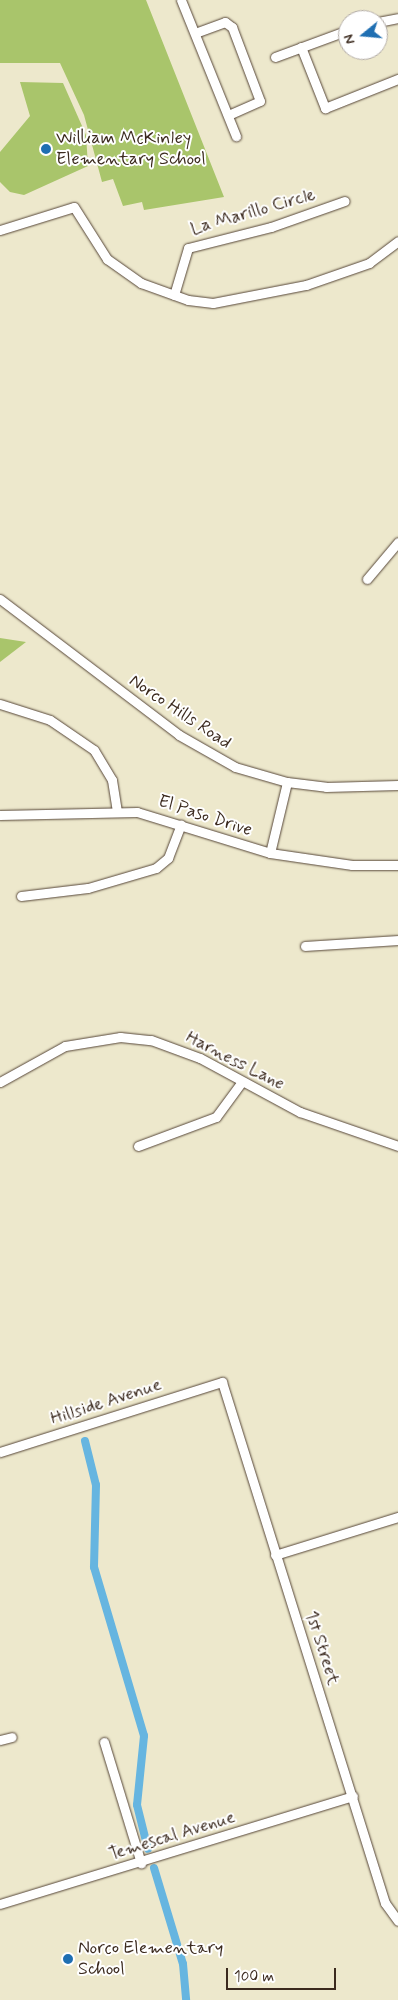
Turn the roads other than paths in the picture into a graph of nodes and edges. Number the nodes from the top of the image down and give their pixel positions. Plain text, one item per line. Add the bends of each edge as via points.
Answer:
1 (181, 0) edge
2 (195, 33) junction
3 (338, 34) edge
4 (301, 47) junction
5 (275, 57) dead end
6 (398, 79) edge
7 (228, 115) junction
8 (236, 136) dead end
9 (345, 201) dead end
10 (0, 230) edge
11 (398, 241) edge
12 (174, 295) junction
13 (398, 542) edge
14 (367, 579) dead end
15 (0, 599) edge
16 (0, 704) edge
17 (287, 782) junction
18 (398, 785) edge
19 (117, 812) junction
20 (0, 815) edge
21 (181, 824) junction
22 (270, 853) junction
23 (398, 865) edge
24 (21, 896) dead end
25 (398, 940) edge
26 (305, 946) dead end
27 (0, 1082) edge
28 (241, 1083) junction
29 (138, 1146) dead end
30 (398, 1146) edge
31 (222, 1382) joint
32 (0, 1452) edge
33 (398, 1517) edge
34 (275, 1555) junction
35 (12, 1737) dead end
36 (0, 1740) edge
37 (104, 1742) dead end
38 (353, 1796) junction
39 (140, 1863) junction
40 (0, 1904) edge
41 (398, 1921) edge

1 - 2 street
2 - 7 street
2 - 7 street via 224,22 232,27 260,101
3 - 4 street
4 - 5 street
4 - 6 street via 325,108
7 - 8 street
9 - 12 street, La Marillo Circle via 271,227 188,248
10 - 12 street via 74,207 107,259 141,283
11 - 12 street via 369,263 278,293 213,303
13 - 14 street
15 - 17 street, Norco Hills Road via 204,752 235,767
16 - 19 street via 50,720 94,750 110,774
17 - 18 street, Norco Hills Road via 358,789
17 - 22 street
19 - 20 street, El Paso Drive
19 - 21 street, El Paso Drive via 137,812
21 - 22 street, El Paso Drive
21 - 24 street via 171,851 156,868 88,888
22 - 23 street, El Paso Drive via 344,865
25 - 26 street
27 - 28 street, Harness Lane via 65,1046 120,1037 178,1048
28 - 29 street via 216,1118
28 - 30 street, Harness Lane via 300,1112
31 - 32 street, Hillside Avenue
31 - 34 street, 1st Street
33 - 34 street
34 - 38 street, 1st Street
35 - 36 street
37 - 39 street
38 - 39 street, Temescal Avenue
38 - 41 street, 1st Street via 385,1903
39 - 40 street, Temescal Avenue

